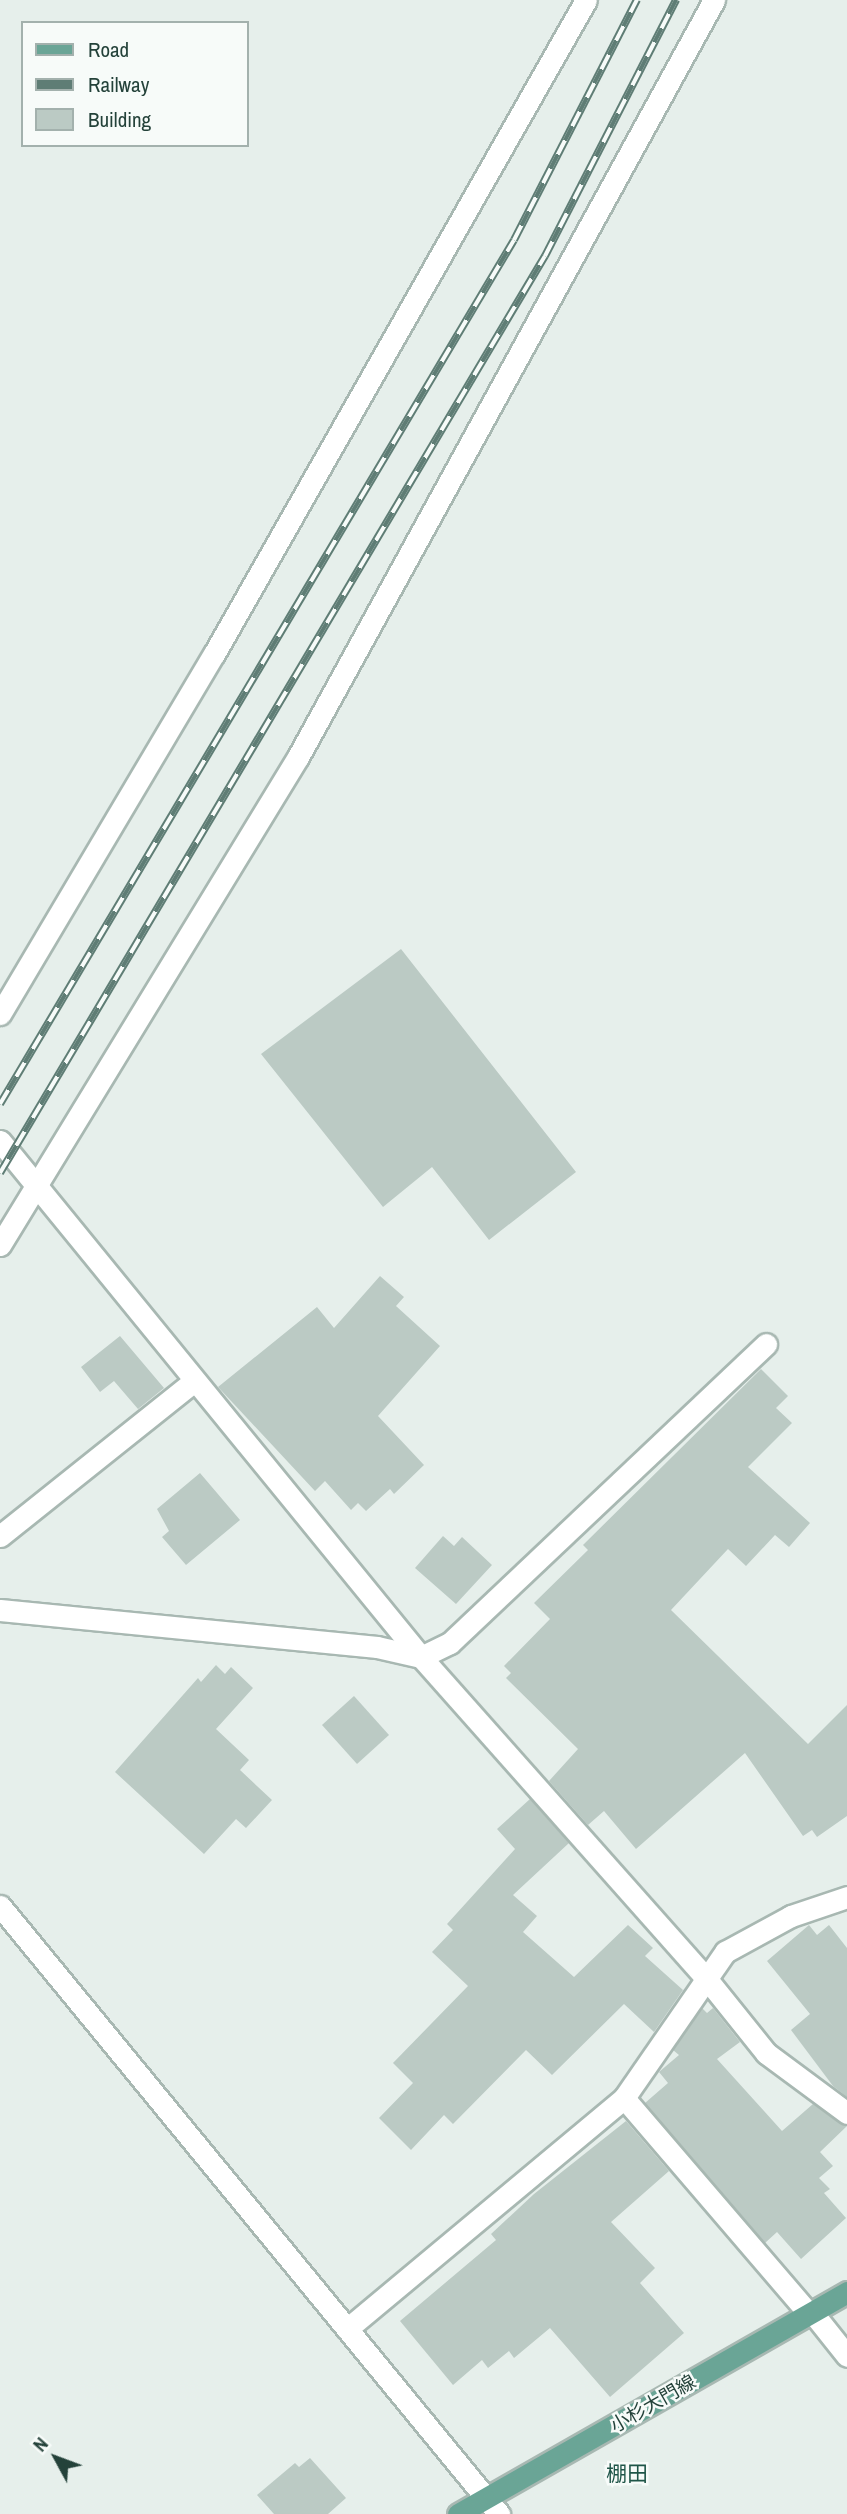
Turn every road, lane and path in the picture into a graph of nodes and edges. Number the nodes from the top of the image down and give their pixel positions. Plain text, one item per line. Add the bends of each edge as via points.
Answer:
1 (586, 0) edge
2 (714, 0) edge
3 (0, 1014) edge
4 (0, 1142) edge
5 (37, 1186) junction
6 (0, 1245) edge
7 (766, 1344) dead end
8 (194, 1381) junction
9 (0, 1536) edge
10 (0, 1611) edge
11 (421, 1657) junction
12 (847, 1897) edge
13 (0, 1906) edge
14 (706, 1978) junction
15 (624, 2098) junction
16 (847, 2113) edge
17 (847, 2292) edge
18 (811, 2313) junction
19 (347, 2329) junction
20 (847, 2356) edge
21 (493, 2506) edge
22 (458, 2514) edge

1 - 3 street via 221,642
2 - 5 street via 298,757
4 - 5 street
5 - 6 street
5 - 8 street
7 - 11 street via 450,1643
8 - 9 street
8 - 11 street
10 - 11 street via 377,1647
11 - 14 street
12 - 14 street via 791,1916 725,1952
13 - 19 street
14 - 15 street
14 - 16 street via 766,2053
15 - 18 street
15 - 19 street
17 - 18 main road, 小杉大門線
18 - 20 street
18 - 21 main road, 小杉大門線
19 - 21 street
21 - 22 main road, 小杉大門線

